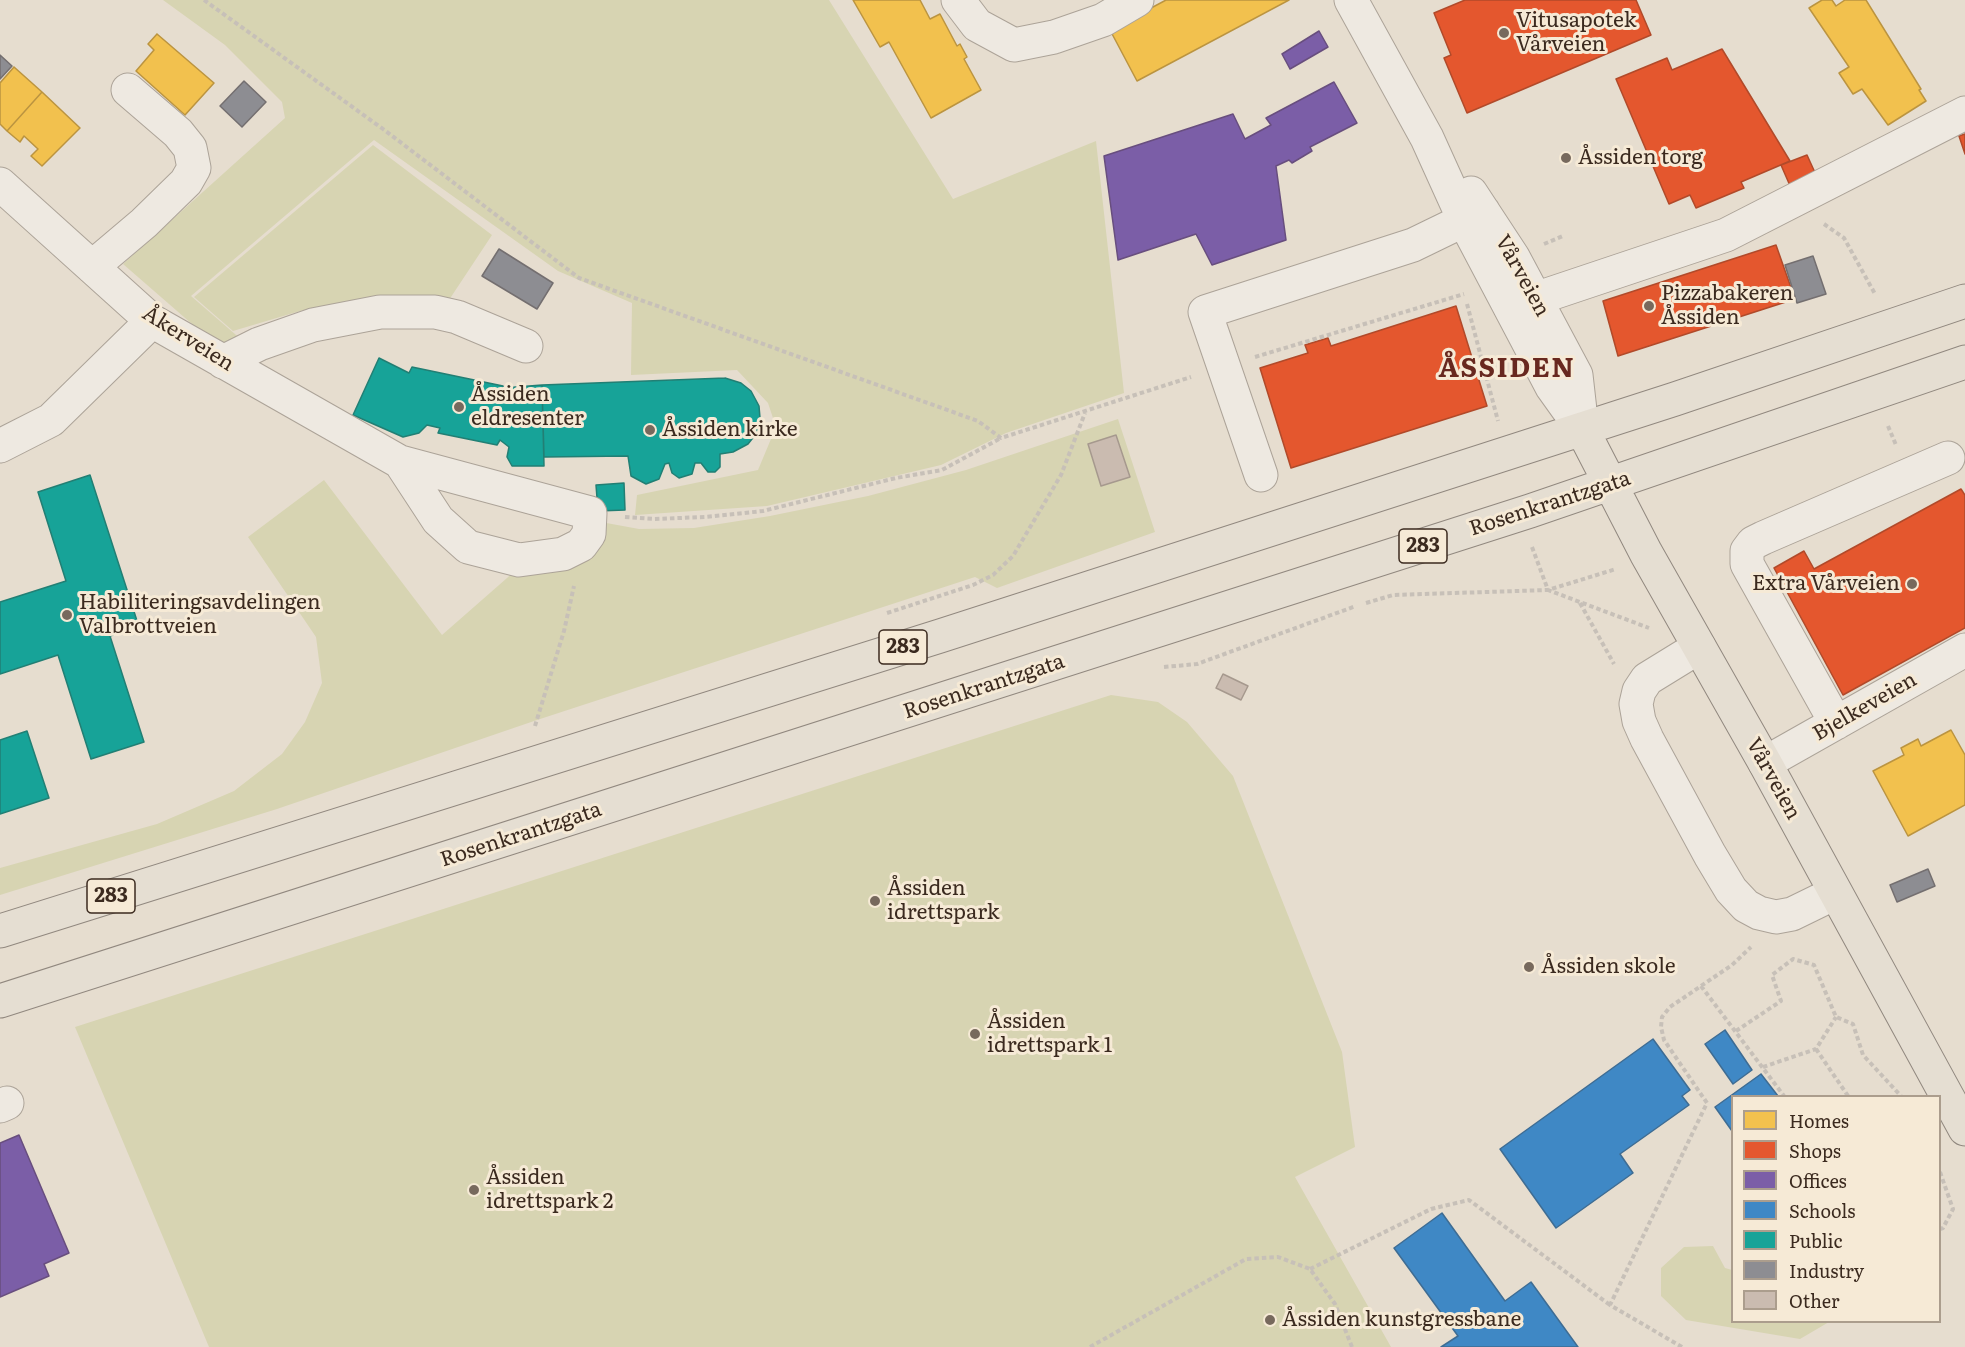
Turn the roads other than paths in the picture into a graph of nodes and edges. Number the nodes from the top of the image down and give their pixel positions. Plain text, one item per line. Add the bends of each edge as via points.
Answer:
1 (958, 0) edge
2 (1137, 0) edge
3 (1358, 2) edge
4 (128, 90) dead end
5 (1965, 113) edge
6 (0, 184) edge
7 (1475, 216) junction
8 (92, 267) junction
9 (1965, 301) edge
10 (1523, 303) junction
11 (152, 321) junction
12 (526, 346) dead end
13 (223, 362) junction
14 (1965, 362) edge
15 (1582, 429) junction
16 (0, 446) edge
17 (1947, 458) dead end
18 (400, 462) junction
19 (1261, 475) dead end
20 (1610, 485) junction
21 (1699, 647) junction
22 (1965, 650) edge
23 (1836, 723) junction
24 (1765, 764) junction
25 (1835, 893) junction
26 (0, 931) edge
27 (0, 1001) edge
28 (1965, 1129) edge

1 - 2 street via 977,25 1014,45 1054,37 1093,23
3 - 7 street, Vårveien via 1426,138
4 - 8 street via 178,133 190,148 194,168 186,182 144,223
5 - 10 street via 1726,235
6 - 8 street, Åkerveien
7 - 10 street, Vårveien
7 - 19 street via 1413,245 1205,312
8 - 11 street, Åkerveien
9 - 15 main road, 283
10 - 15 street, Vårveien via 1552,387
11 - 13 street, Åkerveien
11 - 16 street via 51,420
12 - 13 street via 457,317 435,312 380,312 313,325
13 - 18 street, Åkerveien
14 - 20 main road, Rosenkrantzgata / 283
15 - 20 main road, Vårveien
15 - 26 main road, 283 via 940,636
17 - 23 street via 1763,538 1748,551 1747,564
18 - 18 street, Åkerveien via 438,520 468,547 519,560 562,554 581,545 589,534 590,513
20 - 21 main road, Vårveien
20 - 27 main road, Rosenkrantzgata / 283
21 - 24 main road, Vårveien
21 - 25 street via 1647,679 1639,691 1636,704 1647,739 1731,890 1746,906 1776,917 1792,915
22 - 23 street, Bjelkeveien
23 - 24 street, Bjelkeveien
24 - 25 main road, Vårveien
25 - 28 main road, Vårveien

